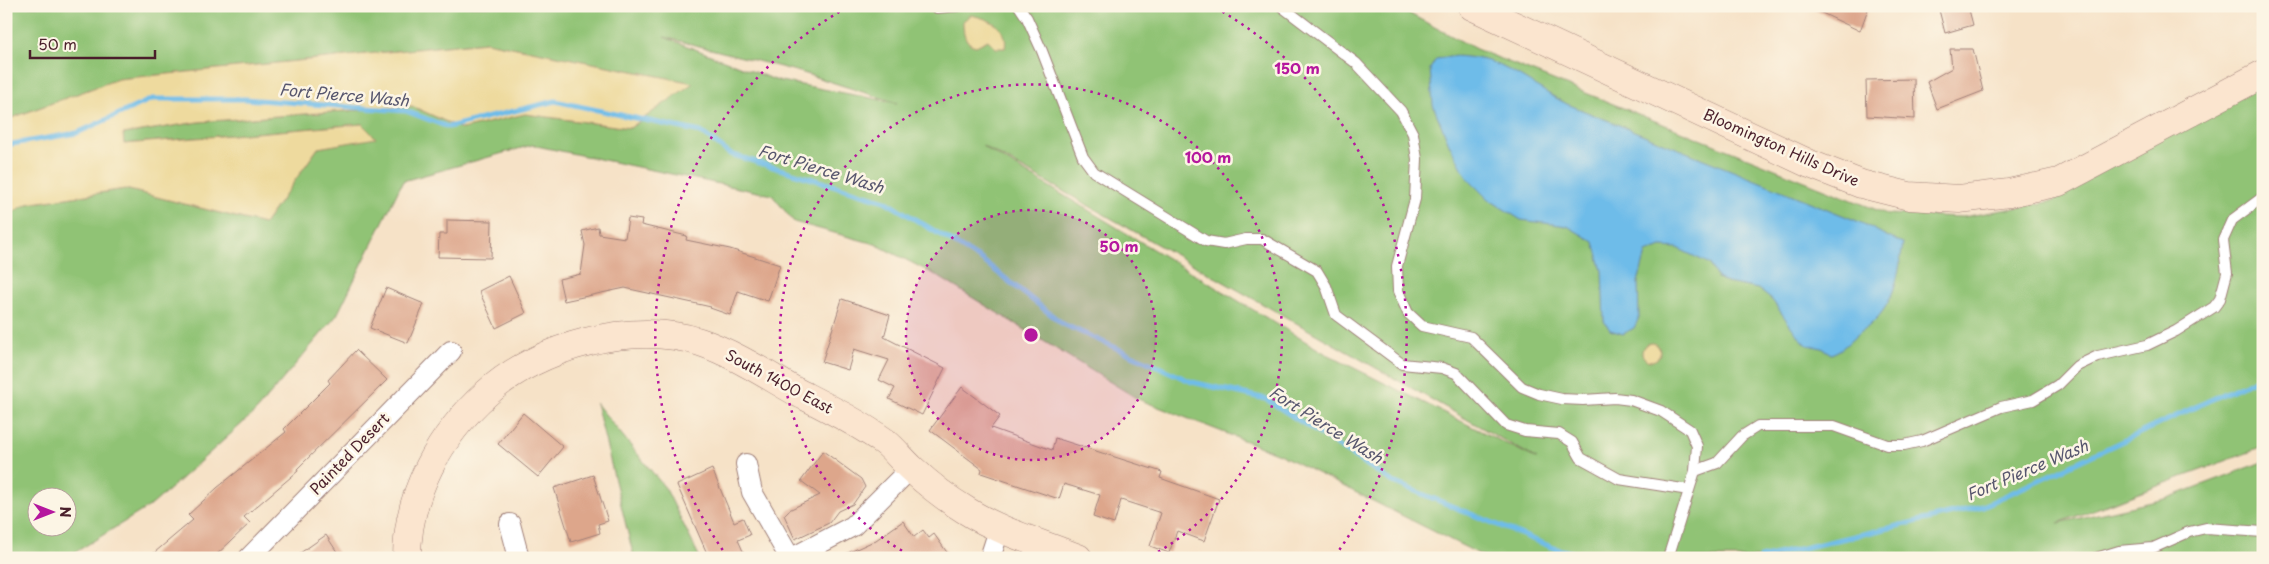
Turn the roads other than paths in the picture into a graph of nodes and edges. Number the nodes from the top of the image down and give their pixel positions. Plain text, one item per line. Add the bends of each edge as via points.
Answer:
1 (931, 6) edge
2 (958, 6) edge
3 (1018, 6) edge
4 (1280, 6) edge
5 (1472, 6) edge
6 (2263, 74) edge
7 (2263, 197) edge
8 (451, 351) dead end
9 (746, 464) dead end
10 (911, 468) junction
11 (1696, 471) junction
12 (1689, 490) junction
13 (510, 524) dead end
14 (1000, 527) junction
15 (2263, 532) edge
16 (248, 558) edge
17 (407, 558) edge
18 (519, 558) edge
19 (791, 558) edge
20 (990, 558) edge
21 (1078, 558) edge
22 (1668, 558) edge
23 (2096, 558) edge

1 - 2 lane
3 - 12 lane via 1042,51 1083,157 1094,172 1206,241 1224,244 1262,239 1317,271 1336,316 1402,364 1442,368 1456,373 1506,424 1525,431 1559,434 1572,442 1581,458 1619,479
4 - 11 lane via 1356,63 1396,105 1414,134 1417,159 1415,199 1397,266 1398,291 1408,313 1422,326 1471,337 1522,387 1539,394 1562,399 1631,400 1661,411 1690,430 1697,446
5 - 6 street, Bloomington Hills Drive via 1810,164 1860,184 1909,196 1958,199 2009,193 2059,182
7 - 11 lane via 2232,220 2223,240 2228,273 2220,299 2214,307 2176,331 2147,345 2098,356 2077,366 2058,385 2033,400 2001,407 1922,442 1887,445 1834,426 1758,426 1742,436 1718,463
8 - 16 street, Painted Desert
9 - 19 street via 752,492
10 - 14 street, South 1400 East via 970,513
10 - 17 street, South 1400 East via 888,444 867,429 700,342 669,335 593,340 529,363 493,387 463,414 423,479 407,543
10 - 19 street via 853,526
11 - 12 lane
12 - 22 lane
13 - 18 street
14 - 20 street
14 - 21 street, South 1400 East
15 - 23 lane via 2206,528 2153,548 2119,551

